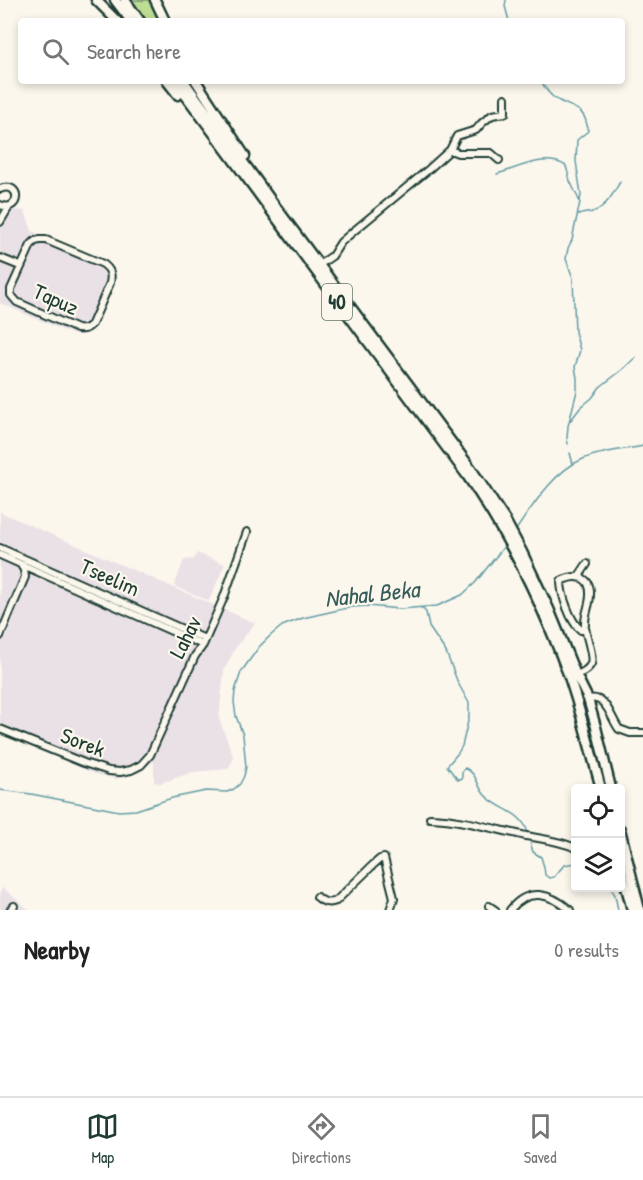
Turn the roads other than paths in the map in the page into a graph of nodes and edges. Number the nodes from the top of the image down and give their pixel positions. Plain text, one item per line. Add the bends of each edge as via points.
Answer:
1 (96, 0) edge
2 (115, 0) edge
3 (125, 0) edge
4 (155, 0) edge
5 (114, 18) edge
6 (129, 18) edge
7 (138, 18) edge
8 (164, 18) edge
9 (169, 84) edge
10 (177, 84) edge
11 (186, 84) edge
12 (198, 84) edge
13 (505, 98) dead end
14 (450, 150) junction
15 (499, 160) dead end
16 (242, 173) junction
17 (0, 189) edge
18 (0, 205) edge
19 (10, 207) junction
20 (0, 222) edge
21 (302, 242) junction
22 (0, 258) edge
23 (319, 265) junction
24 (20, 266) junction
25 (502, 522) junction
26 (247, 532) dead end
27 (0, 548) edge
28 (0, 555) edge
29 (519, 555) junction
30 (18, 563) junction
31 (587, 564) dead end
32 (38, 572) junction
33 (579, 576) junction
34 (25, 577) junction
35 (585, 629) junction
36 (0, 636) edge
37 (190, 640) junction
38 (204, 642) junction
39 (195, 656) junction
40 (576, 675) junction
41 (588, 699) junction
42 (0, 729) edge
43 (643, 734) edge
44 (150, 755) joint
45 (600, 784) edge
46 (610, 784) edge
47 (430, 818) dead end
48 (623, 838) edge
49 (571, 846) edge
50 (625, 884) edge
51 (317, 897) dead end
52 (390, 910) edge
53 (510, 910) edge
54 (570, 910) edge
55 (632, 910) edge
56 (640, 910) edge

1 - 5 highway
2 - 6 highway
3 - 7 highway
4 - 8 highway
9 - 16 highway
10 - 16 highway, 40
11 - 21 highway, 40
12 - 21 highway
13 - 14 street via 506,113 492,115 476,130 457,136
14 - 15 street via 491,153
14 - 23 street
16 - 25 highway, 40
17 - 19 street via 9,187 15,193 16,201
18 - 19 street
19 - 20 street
21 - 23 highway, 40
22 - 24 street, Tapuz
23 - 25 highway, 40 via 472,470
24 - 24 street, Tapuz via 31,245 46,240 103,264 111,278 92,324 77,329 17,302 10,289
25 - 29 highway, 40
26 - 38 street, Lahav
27 - 38 street, Tseelim
28 - 30 street, Tseelim
29 - 40 highway, 40 via 549,609
29 - 45 highway, 40 via 568,674
30 - 32 street, Tseelim
30 - 34 street
31 - 33 street
32 - 34 street
32 - 37 street, Tseelim
33 - 35 street via 587,582 590,595
33 - 35 street via 561,581 561,587 574,624
34 - 36 street
35 - 40 street via 591,663
37 - 38 street, Tseelim
37 - 39 street
38 - 39 street, Lahav
39 - 44 street, Lahav
40 - 41 highway, 40
41 - 43 street via 599,699 619,729
41 - 46 highway, 40
42 - 44 street, Sorek via 109,771 134,769
47 - 49 street via 451,819
48 - 56 highway
50 - 55 highway
51 - 52 street via 324,902 336,901 384,858 394,898
53 - 54 street via 521,899 534,894 556,899

